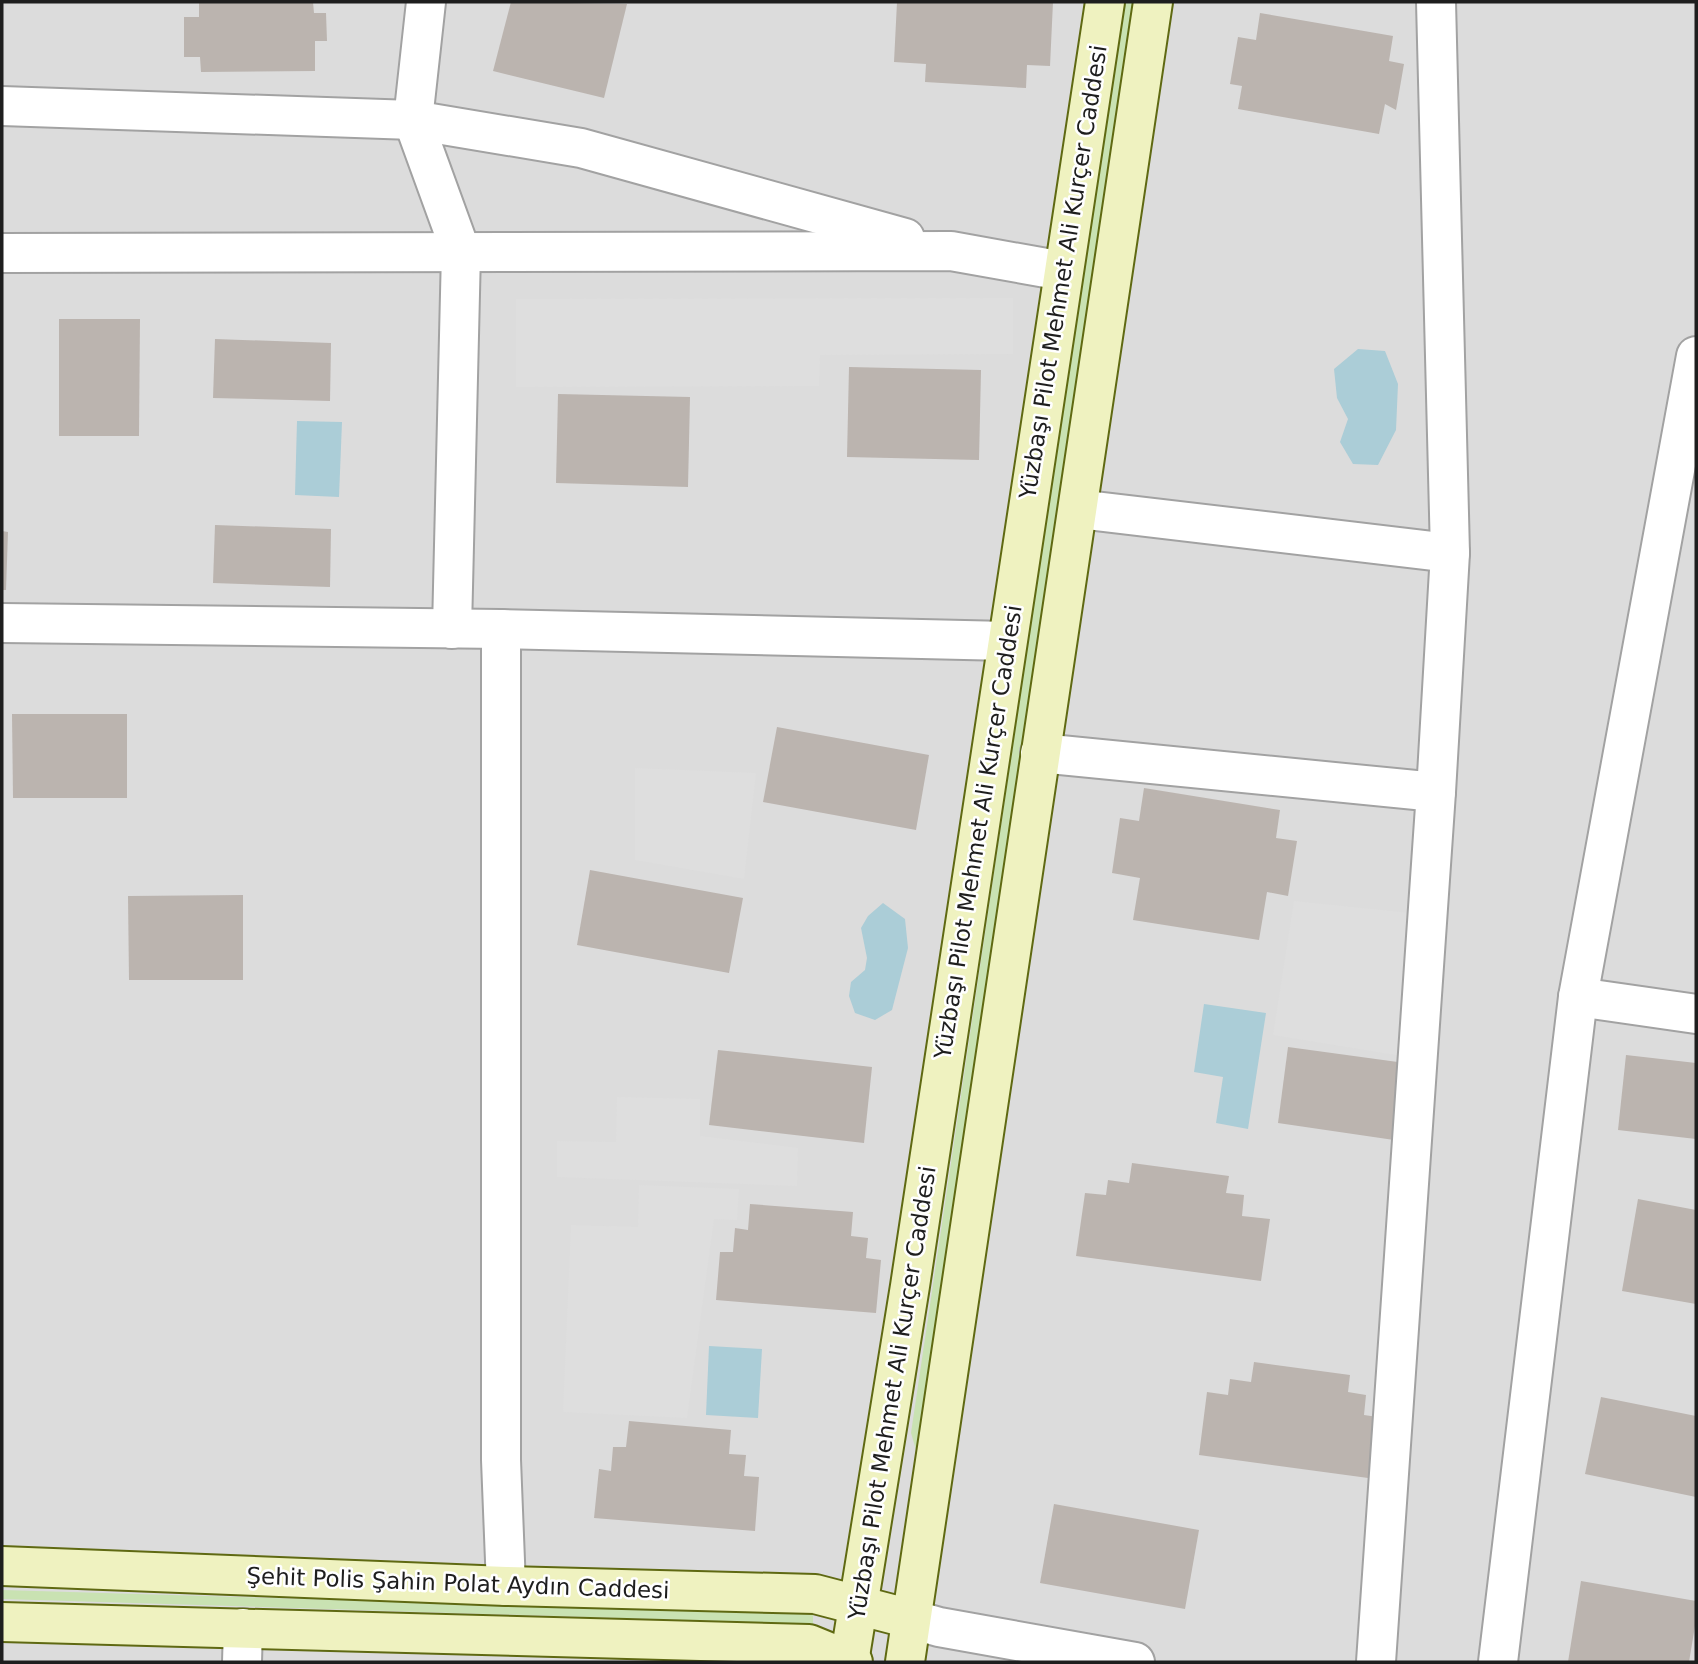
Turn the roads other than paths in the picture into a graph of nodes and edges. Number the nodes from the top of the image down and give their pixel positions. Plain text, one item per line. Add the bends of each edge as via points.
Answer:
1 (426, 2) edge
2 (1105, 2) edge
3 (1153, 2) edge
4 (1436, 2) edge
5 (2, 106) edge
6 (413, 120) junction
7 (951, 251) junction
8 (461, 252) junction
9 (2, 253) edge
10 (1063, 271) junction
11 (1696, 356) edge
12 (1078, 509) junction
13 (1450, 553) junction
14 (2, 623) edge
15 (452, 629) junction
16 (501, 629) junction
17 (1007, 641) junction
18 (1040, 753) junction
19 (1436, 792) junction
20 (1578, 997) junction
21 (1696, 1014) edge
22 (2, 1566) edge
23 (506, 1586) junction
24 (858, 1605) junction
25 (911, 1619) junction
26 (2, 1622) edge
27 (242, 1645) edge
28 (850, 1662) edge
29 (905, 1662) edge
30 (1135, 1662) edge
31 (1376, 1662) edge
32 (1498, 1662) edge

1 - 6 street
2 - 10 main road, Yüzbaşı Pilot Mehmet Ali Kurçer Caddesi
3 - 12 main road, Yüzbaşı Pilot Mehmet Ali Kurçer Caddesi
4 - 13 street
5 - 6 street
6 - 7 street via 581,148
6 - 8 street
7 - 8 street
7 - 10 street
8 - 9 street
8 - 15 street
10 - 17 main road, Yüzbaşı Pilot Mehmet Ali Kurçer Caddesi
11 - 20 street
12 - 13 street
12 - 18 main road, Yüzbaşı Pilot Mehmet Ali Kurçer Caddesi
13 - 19 street
14 - 15 street
15 - 16 street
16 - 17 street
16 - 23 street via 501,1460
17 - 24 main road, Yüzbaşı Pilot Mehmet Ali Kurçer Caddesi
18 - 19 street
18 - 25 main road, Yüzbaşı Pilot Mehmet Ali Kurçer Caddesi
19 - 31 street
20 - 21 street
20 - 32 street
22 - 23 main road, Şehit Polis Şahin Polat Aydın Caddesi
23 - 24 main road, Şehit Polis Şahin Polat Aydın Caddesi via 815,1594
24 - 25 main road, Şehit Polis Şahin Polat Aydın Caddesi
24 - 28 main road, Yüzbaşı Pilot Mehmet Ali Kurçer Caddesi
25 - 29 main road, Yüzbaşı Pilot Mehmet Ali Kurçer Caddesi
25 - 30 street
26 - 27 main road
27 - 28 main road via 809,1644

